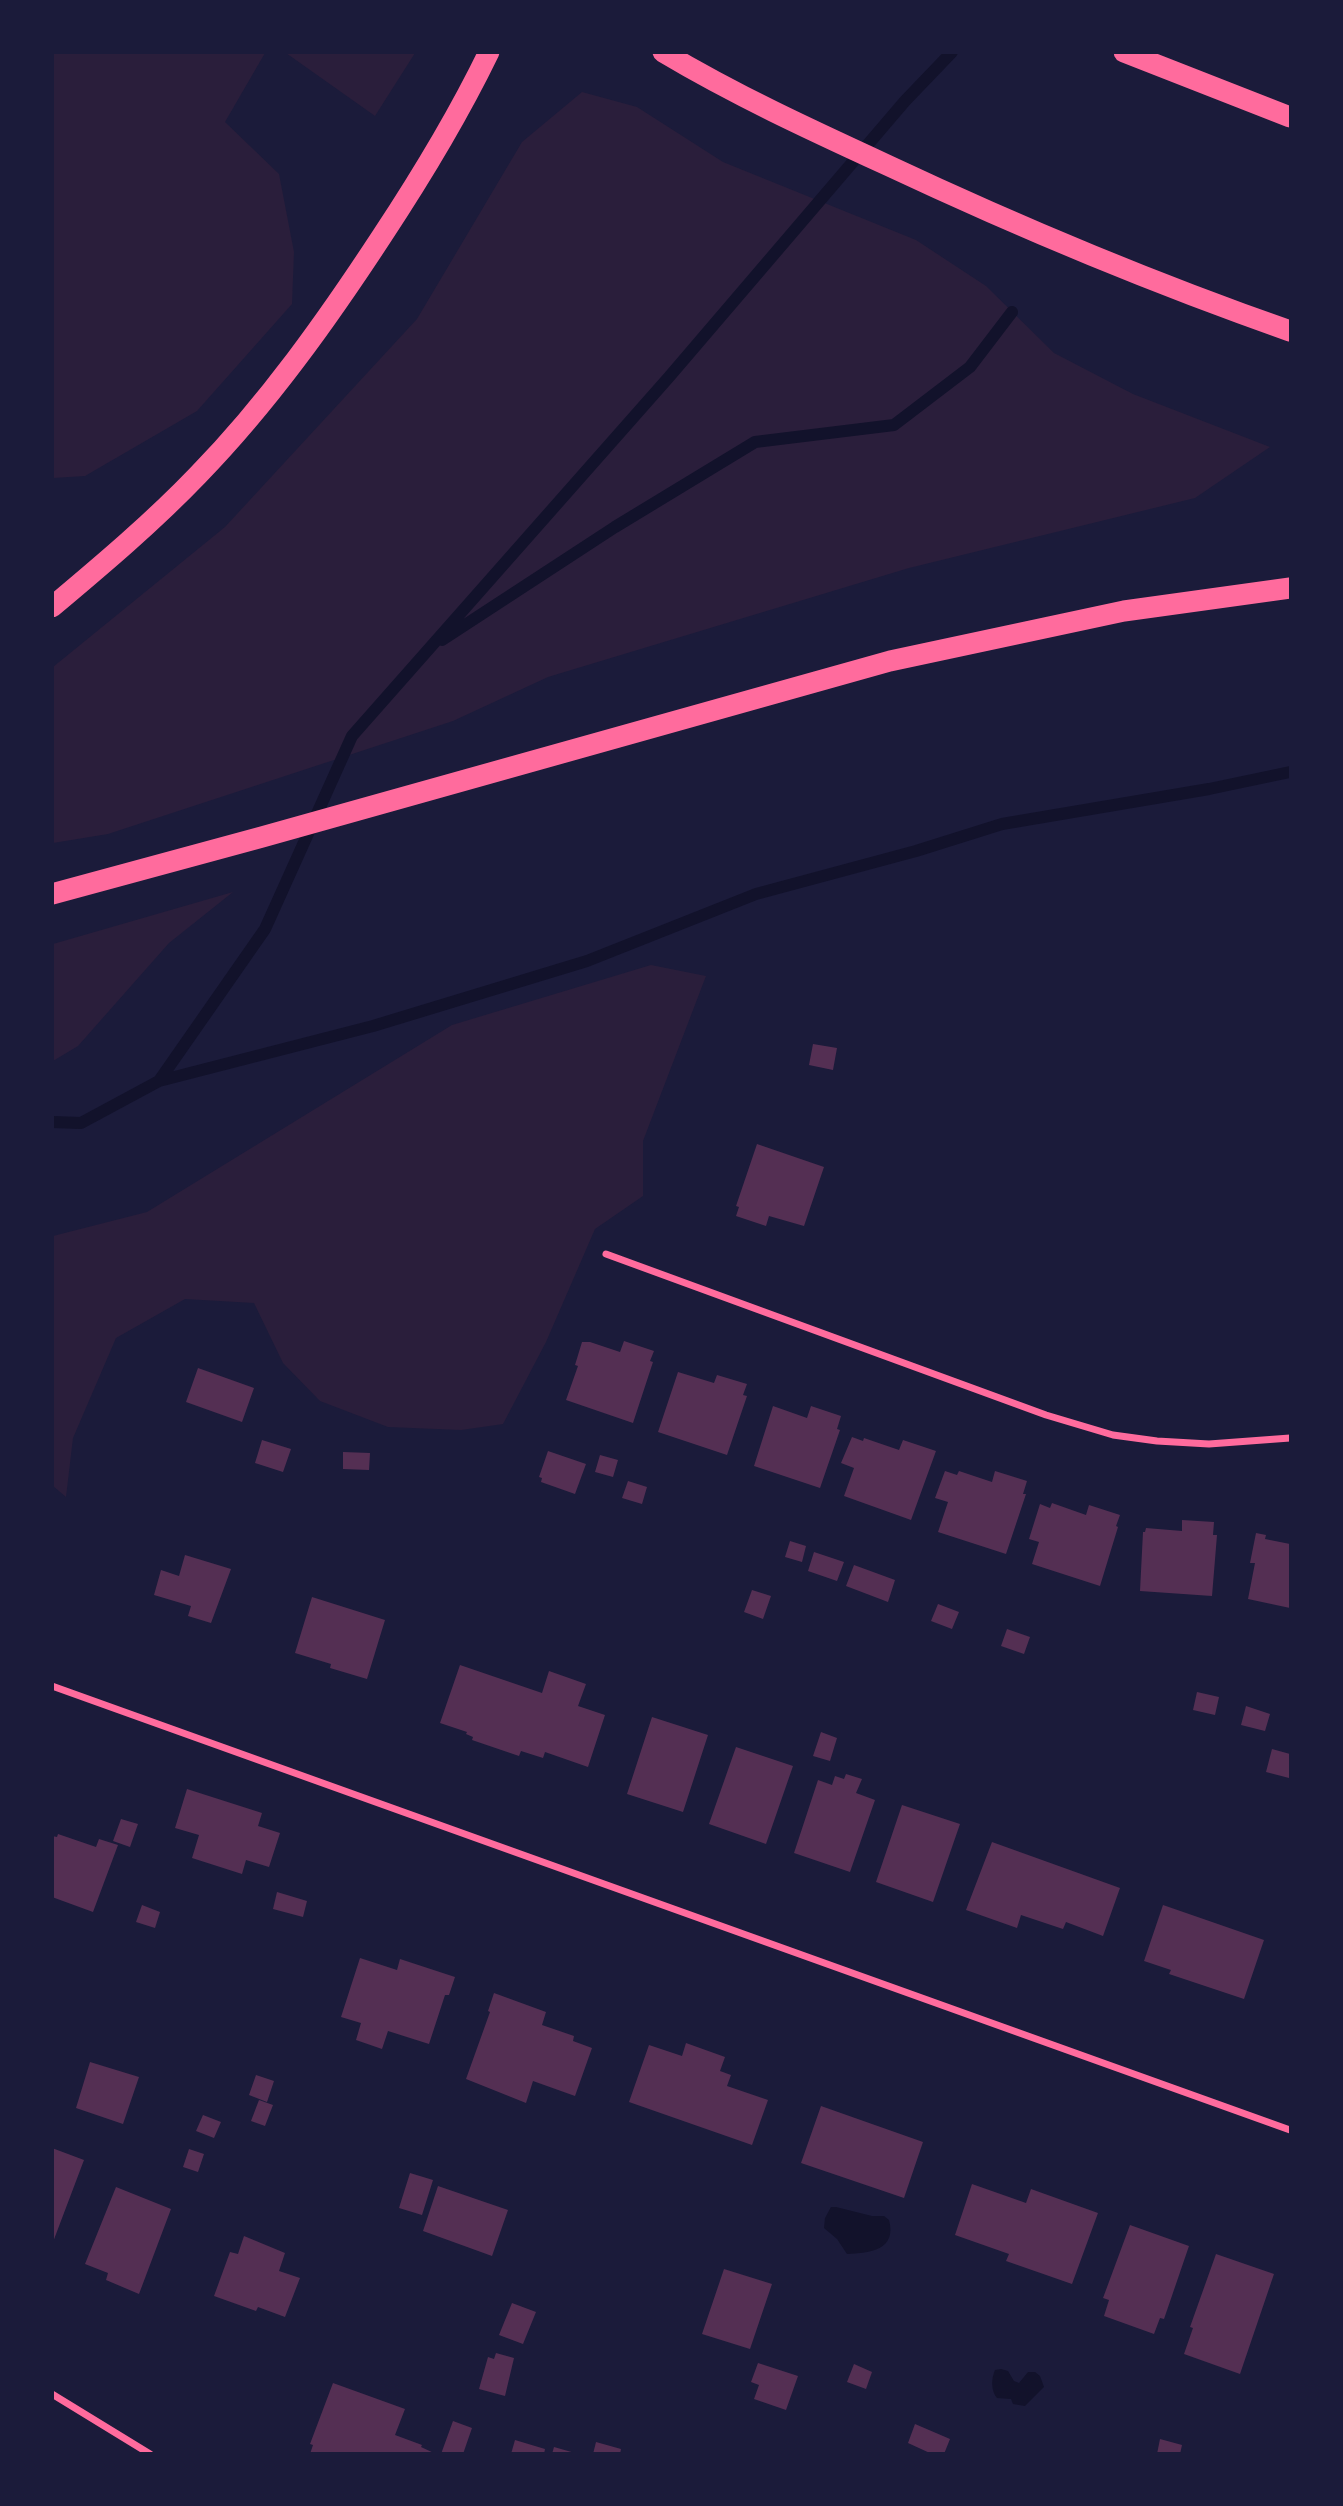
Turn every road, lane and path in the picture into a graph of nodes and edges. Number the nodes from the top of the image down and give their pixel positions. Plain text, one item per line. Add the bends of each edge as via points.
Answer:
1 (489, 52) edge
2 (663, 52) edge
3 (1124, 52) edge
4 (1290, 117) edge
5 (1290, 331) edge
6 (1290, 588) edge
7 (52, 607) edge
8 (52, 894) edge
9 (606, 1254) dead end
10 (1290, 1438) edge
11 (52, 1686) edge
12 (1290, 2130) edge
13 (52, 2394) edge
14 (150, 2454) edge

1 - 7 highway via 416,185 274,389 198,475
2 - 5 highway via 719,85 1004,220
3 - 4 highway
6 - 8 highway via 1124,611 916,656
9 - 10 street via 1046,1415 1113,1435 1209,1444
11 - 12 street
13 - 14 street

